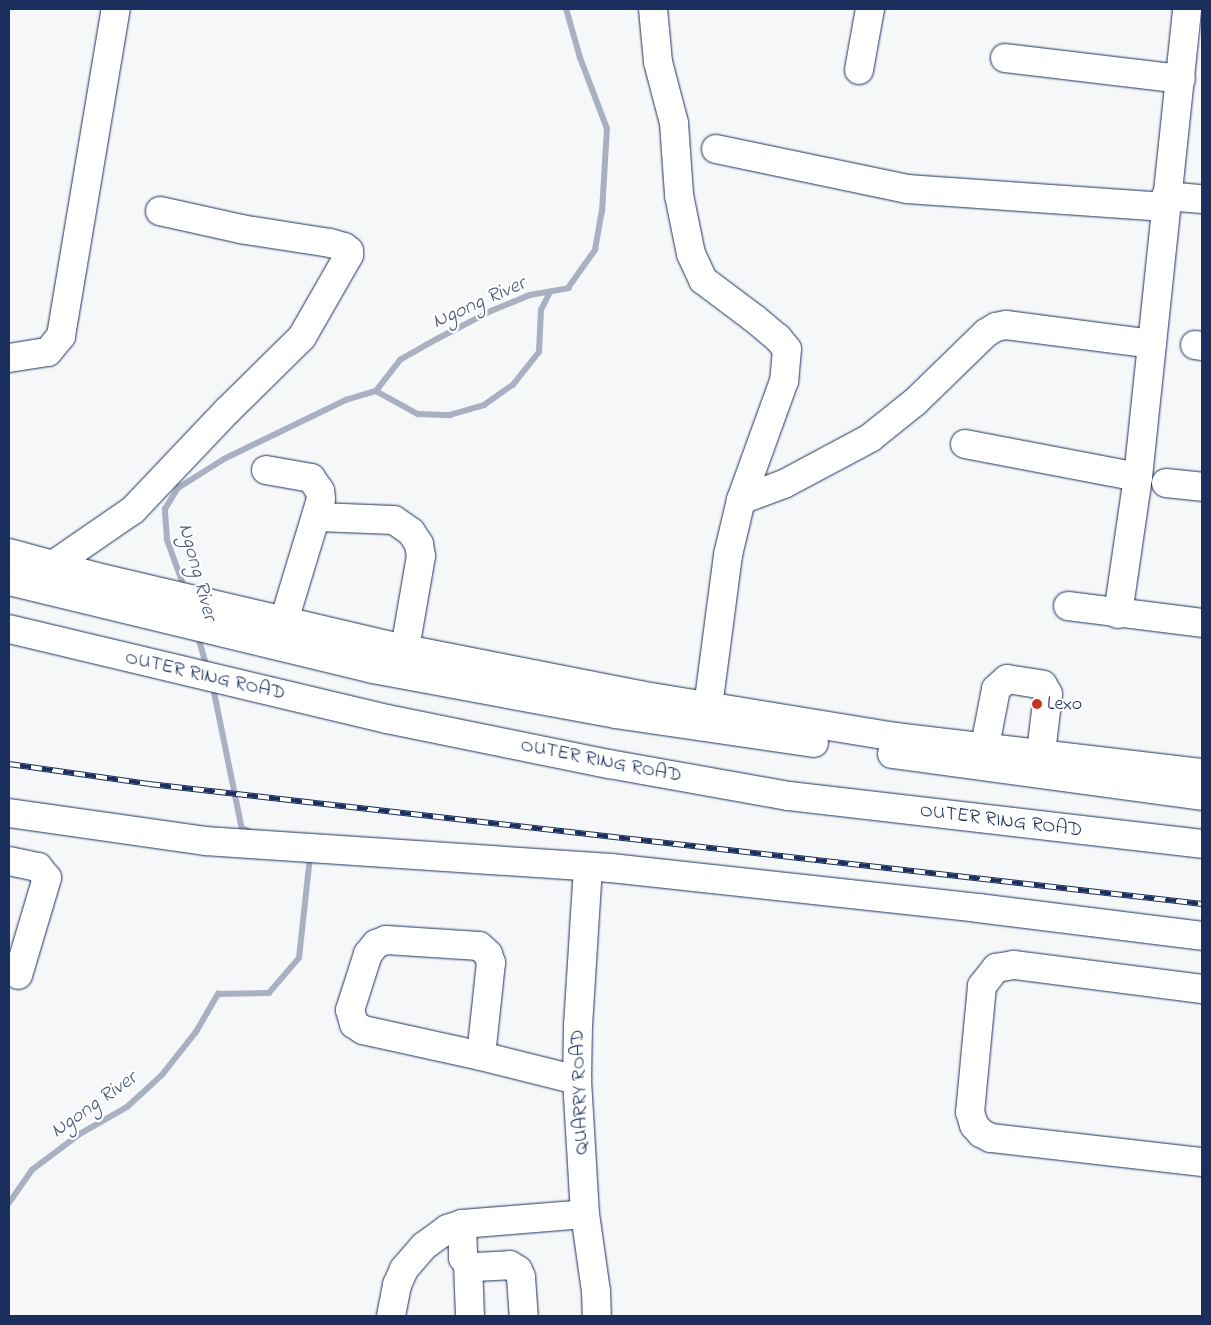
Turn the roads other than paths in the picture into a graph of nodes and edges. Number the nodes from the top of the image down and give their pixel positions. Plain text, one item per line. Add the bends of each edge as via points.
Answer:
1 (116, 9) edge
2 (653, 9) edge
3 (870, 9) edge
4 (1187, 9) edge
5 (1005, 58) dead end
6 (1189, 64) edge
7 (859, 70) dead end
8 (716, 149) dead end
9 (1202, 199) edge
10 (1166, 201) junction
11 (160, 210) dead end
12 (1152, 344) junction
13 (9, 358) edge
14 (965, 444) dead end
15 (266, 470) dead end
16 (1138, 477) junction
17 (1166, 483) dead end
18 (1202, 487) edge
19 (741, 500) junction
20 (318, 517) junction
21 (9, 553) edge
22 (53, 565) junction
23 (9, 581) edge
24 (96, 589) junction
25 (1068, 606) dead end
26 (1118, 614) junction
27 (284, 621) junction
28 (1202, 623) edge
29 (9, 629) edge
30 (413, 650) junction
31 (450, 684) junction
32 (708, 707) junction
33 (896, 737) junction
34 (985, 746) junction
35 (852, 749) junction
36 (1041, 753) junction
37 (1202, 773) edge
38 (1202, 796) edge
39 (9, 813) edge
40 (1202, 844) edge
41 (9, 861) edge
42 (588, 867) junction
43 (20, 926) edge
44 (1202, 936) edge
45 (18, 976) dead end
46 (1202, 989) edge
47 (481, 1056) junction
48 (577, 1080) junction
49 (1202, 1162) edge
50 (585, 1214) junction
51 (462, 1224) junction
52 (468, 1264) junction
53 (391, 1316) edge
54 (470, 1316) edge
55 (524, 1316) edge
56 (597, 1316) edge

1 - 13 street via 61,336 48,352
2 - 19 street via 658,62 674,122 678,196 691,254 702,280 755,319 787,349 784,381
3 - 7 street
4 - 6 street
5 - 6 street
6 - 10 street
8 - 10 street via 907,189
9 - 10 street
10 - 12 street
11 - 22 street via 241,229 330,243 344,247 349,255 302,337 133,510
12 - 16 street
12 - 19 street via 1006,325 996,327 870,438 784,484
14 - 16 street
15 - 20 street via 311,478 320,491
16 - 26 street
17 - 18 street
19 - 32 street via 728,555
20 - 27 street
20 - 30 street via 394,520 411,532 419,544 421,556
21 - 22 street
22 - 24 street
23 - 24 street
24 - 27 street via 242,611
24 - 31 street via 246,638
25 - 26 street
26 - 28 street
27 - 30 street
29 - 40 street, OUTER RING ROAD via 387,719 610,764 789,796
30 - 31 street
30 - 32 street
31 - 35 street via 615,714
32 - 33 street
33 - 34 street
33 - 35 street
34 - 36 street
34 - 36 street via 996,690 1007,679 1043,686 1048,694
35 - 38 street
36 - 37 street
39 - 42 street via 147,834 283,848
41 - 43 street via 38,867 47,878
42 - 44 street via 978,908
42 - 48 street, QUARRY ROAD
43 - 45 street
46 - 49 street via 1014,965 996,968 982,986 970,1112 974,1125 991,1138
47 - 47 street via 363,1030 354,1024 350,1010 368,954 376,944 386,940 479,946 488,954 491,963
47 - 48 street
48 - 50 street, QUARRY ROAD
50 - 51 street
50 - 56 street, QUARRY ROAD
51 - 52 street via 463,1258
51 - 53 street via 435,1237 411,1259 397,1285
52 - 54 street
52 - 55 street via 475,1267 510,1265 518,1270

